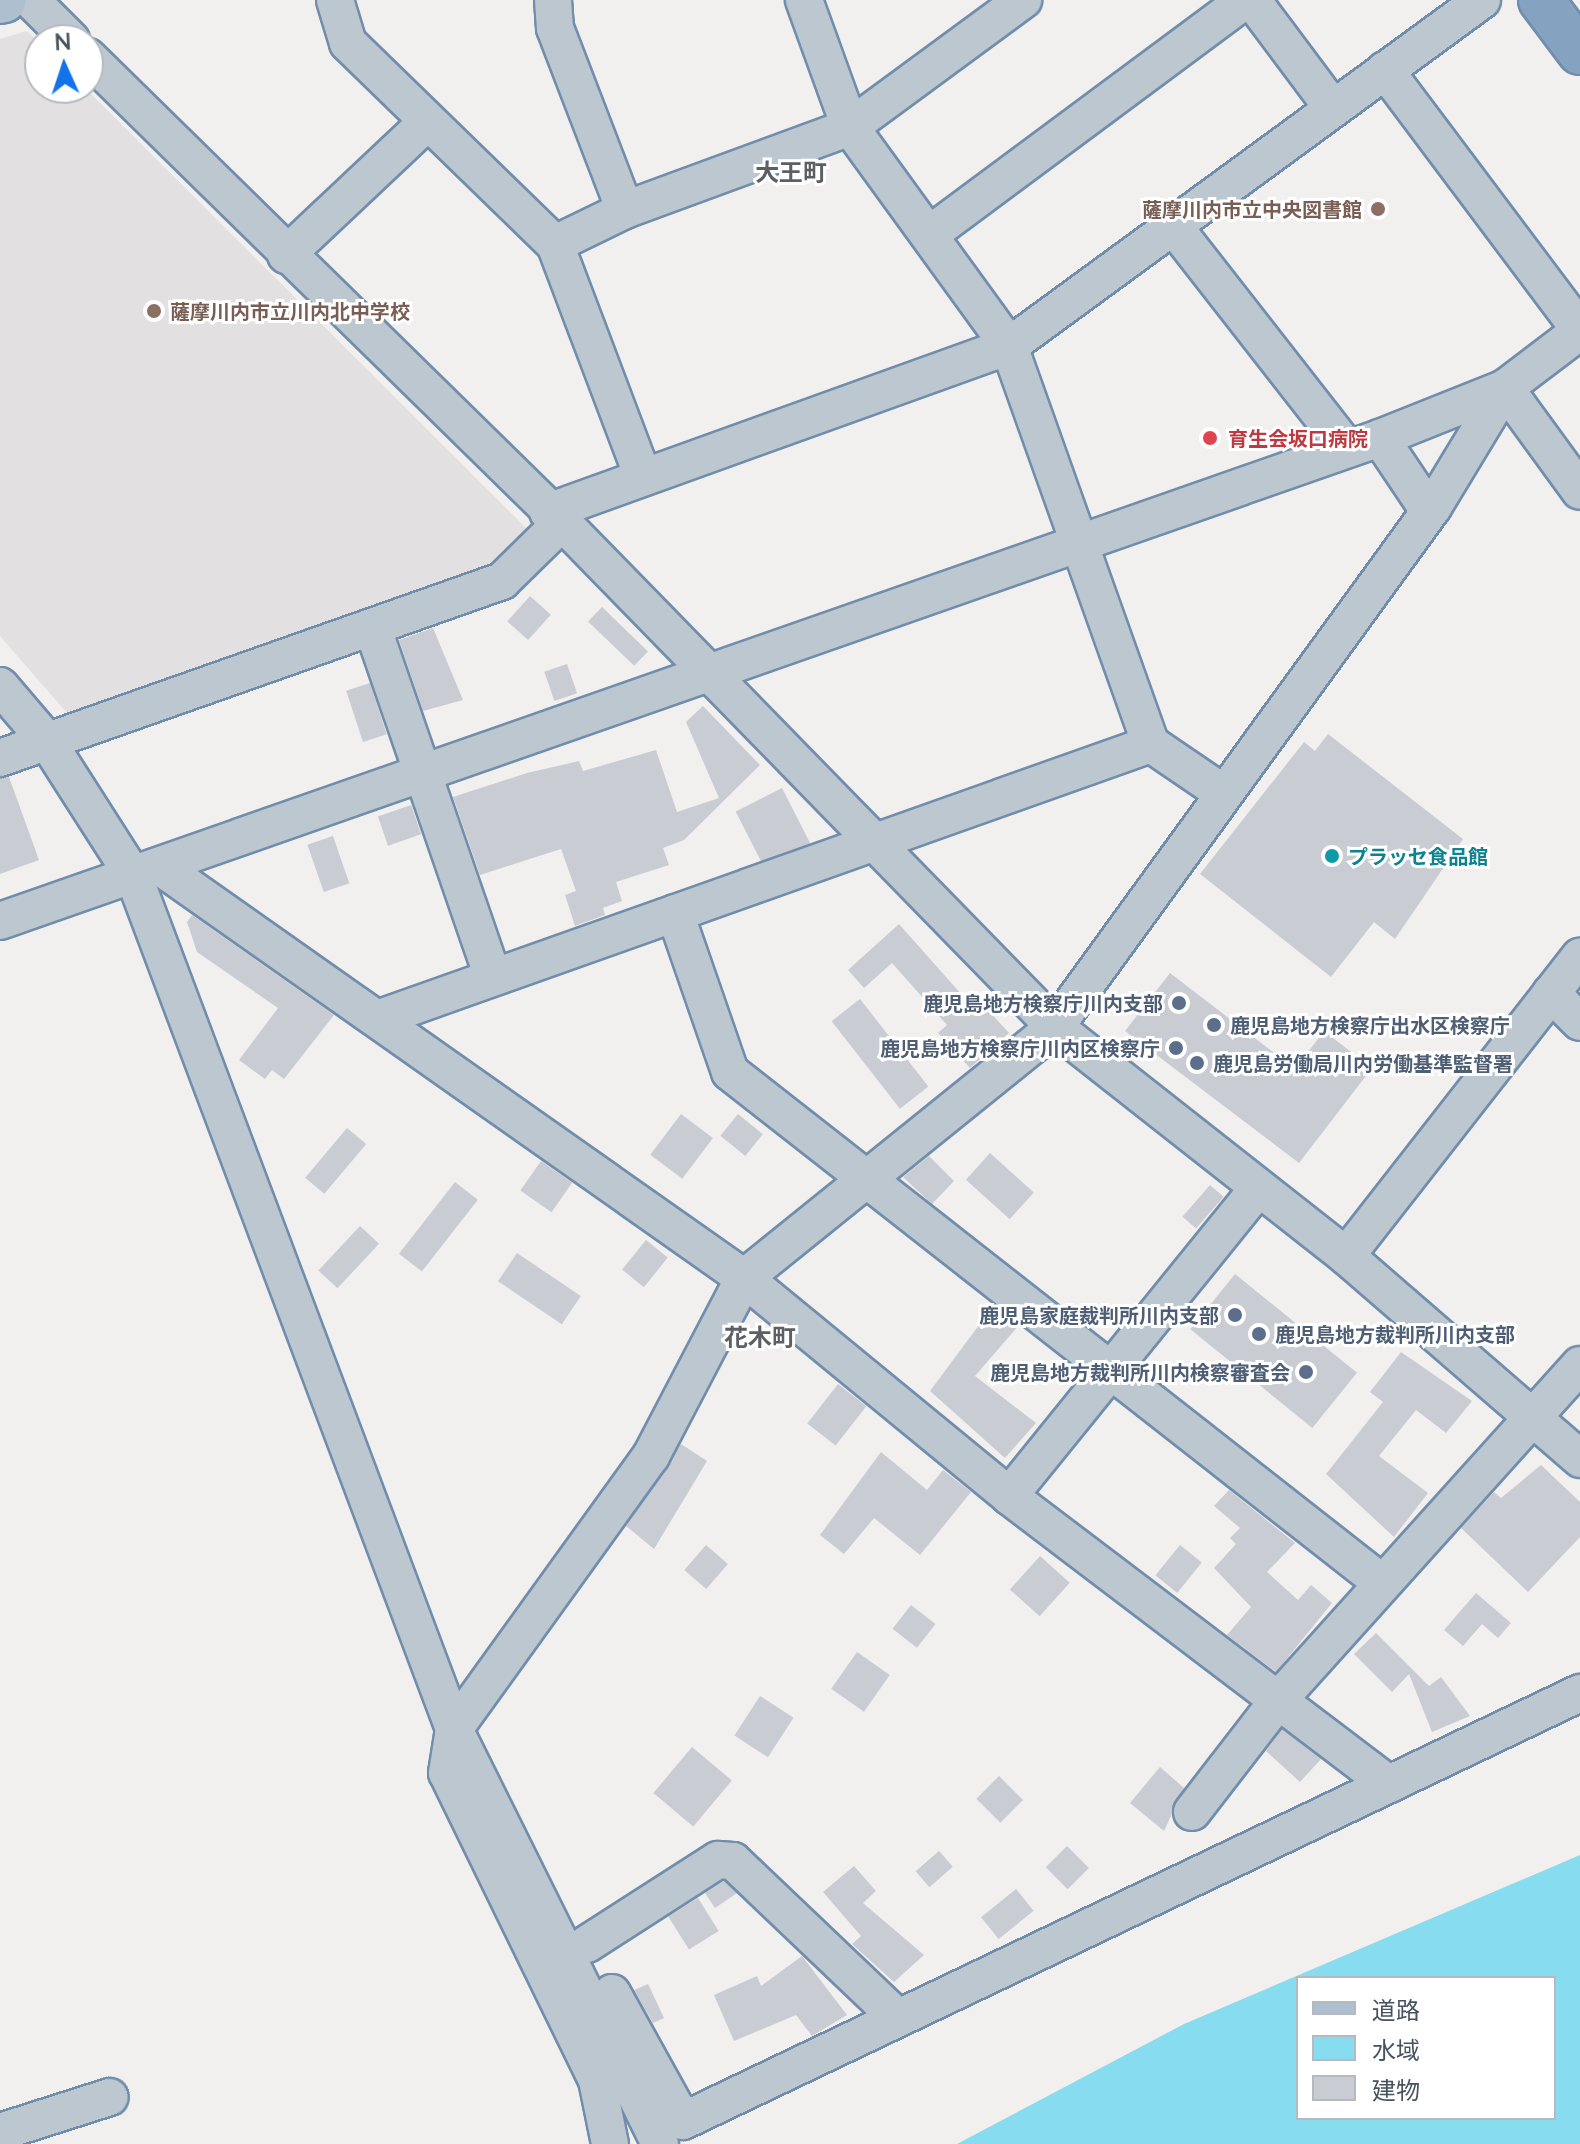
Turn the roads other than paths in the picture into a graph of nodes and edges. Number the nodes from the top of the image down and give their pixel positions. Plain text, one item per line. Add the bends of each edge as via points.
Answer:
1 (31, 0) edge
2 (335, 0) edge
3 (553, 0) edge
4 (804, 0) edge
5 (1023, 0) edge
6 (1245, 0) edge
7 (1252, 0) edge
8 (1482, 0) edge
9 (1541, 0) edge
10 (55, 24) edge
11 (1580, 52) edge
12 (1385, 70) junction
13 (104, 73) edge
14 (1332, 107) junction
15 (426, 123) junction
16 (850, 127) junction
17 (625, 210) junction
18 (1171, 223) junction
19 (930, 234) junction
20 (555, 244) junction
21 (286, 255) junction
22 (1580, 331) edge
23 (1009, 346) junction
24 (1505, 388) junction
25 (1364, 443) junction
26 (642, 474) junction
27 (1580, 491) edge
28 (1431, 509) junction
29 (555, 517) junction
30 (1082, 542) junction
31 (373, 629) junction
32 (708, 677) junction
33 (0, 686) edge
34 (47, 741) junction
35 (1151, 744) junction
36 (0, 758) edge
37 (425, 773) junction
38 (1223, 793) junction
39 (873, 847) junction
40 (148, 872) junction
41 (675, 913) junction
42 (0, 921) edge
43 (1580, 956) edge
44 (492, 975) junction
45 (1551, 993) junction
46 (380, 1018) junction
47 (1580, 1022) edge
48 (1055, 1027) junction
49 (865, 1178) junction
50 (1258, 1188) junction
51 (1346, 1256) junction
52 (744, 1278) junction
53 (1580, 1365) edge
54 (1112, 1368) junction
55 (1536, 1414) junction
56 (1580, 1459) edge
57 (1009, 1496) junction
58 (1381, 1582) junction
59 (1580, 1693) edge
60 (1280, 1698) junction
61 (454, 1729) junction
62 (1389, 1784) junction
63 (1192, 1812) dead end
64 (587, 1944) junction
65 (897, 2017) junction
66 (110, 2097) dead end
67 (0, 2132) edge
68 (672, 2132) edge
69 (610, 2144) edge

1 - 10 street
2 - 15 street via 348,43
3 - 17 street via 555,28
4 - 16 street
5 - 16 street
6 - 19 street
7 - 14 street
8 - 12 street
9 - 11 highway
12 - 14 street
12 - 22 street
13 - 21 street
14 - 18 street
15 - 20 street
15 - 21 street
16 - 17 street
16 - 19 street
17 - 20 street
18 - 23 street
18 - 25 street
19 - 23 street
20 - 26 street
21 - 29 street
22 - 24 street
23 - 26 street
23 - 30 street
24 - 25 street
24 - 27 street
24 - 28 street
25 - 28 street
25 - 30 street
26 - 29 street
28 - 38 street
29 - 31 street via 502,581
29 - 32 street
30 - 32 street
30 - 35 street
31 - 34 street
31 - 37 street
32 - 37 street
32 - 39 street
33 - 34 street
34 - 36 street
34 - 40 street
35 - 38 street
35 - 39 street
37 - 40 street
37 - 44 street
38 - 48 street
39 - 41 street
39 - 48 street
40 - 42 street
40 - 46 street
40 - 61 street
41 - 44 street
41 - 49 street via 730,1072
43 - 45 street
44 - 46 street
45 - 47 street
45 - 51 street
46 - 52 street
48 - 49 street
48 - 50 street
49 - 52 street
49 - 54 street
50 - 51 street
50 - 54 street
51 - 55 street
52 - 57 street
52 - 61 street via 651,1456
53 - 55 street
54 - 57 street
54 - 58 street
55 - 56 street
55 - 58 street
57 - 60 street
58 - 60 street
59 - 62 street
60 - 62 street
60 - 63 street
61 - 64 street via 494,1754
61 - 68 street
61 - 69 street via 447,1773 597,2080
62 - 65 street
64 - 65 street via 718,1860 733,1861
64 - 68 street
65 - 68 street
66 - 67 street

